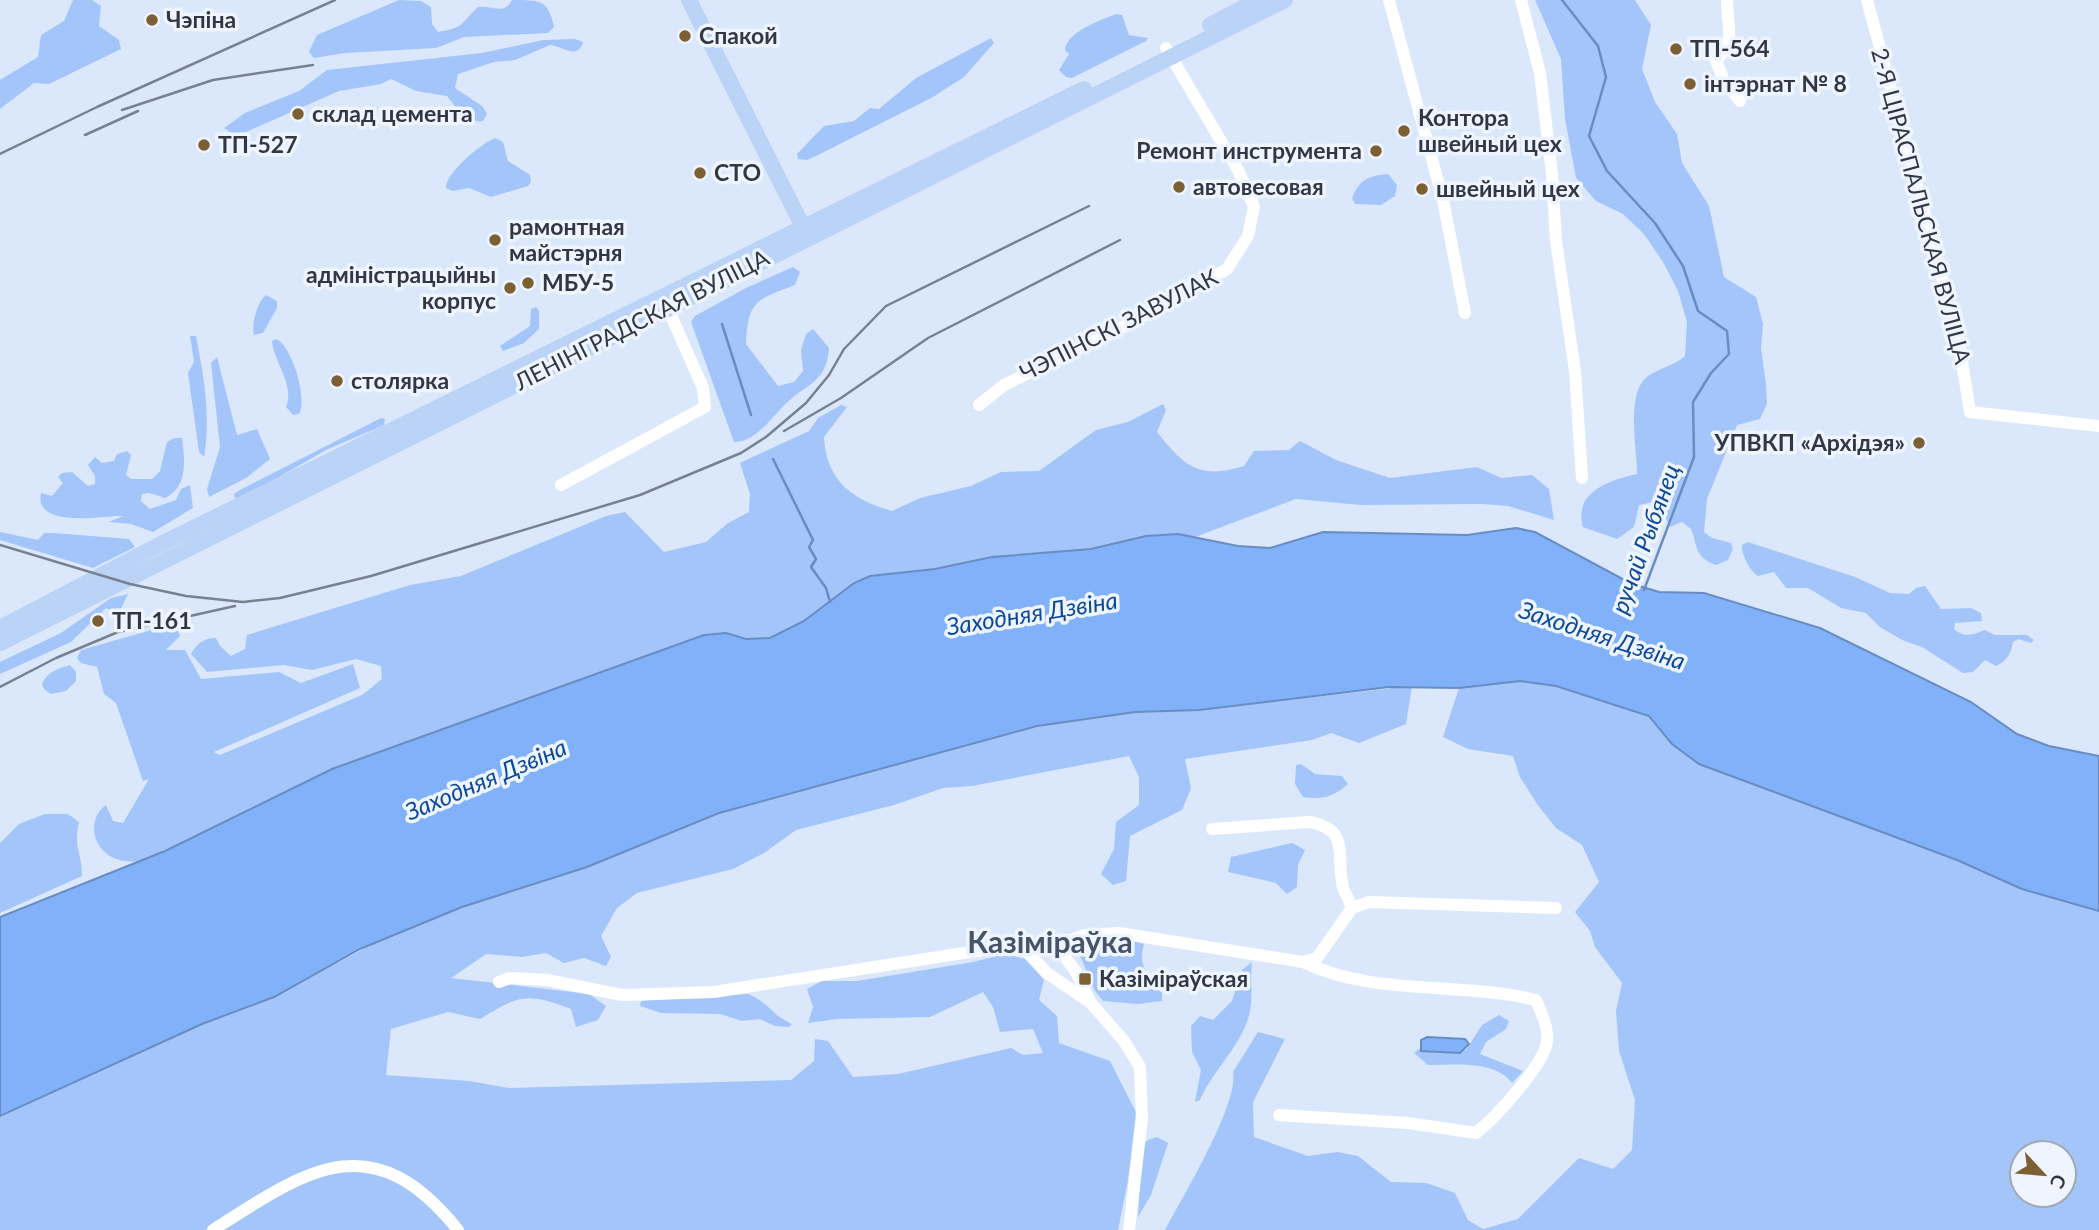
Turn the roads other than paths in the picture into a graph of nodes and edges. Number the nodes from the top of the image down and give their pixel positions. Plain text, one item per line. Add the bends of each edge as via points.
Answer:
1 (689, 0) edge
2 (1258, 0) edge
3 (1284, 0) edge
4 (1389, 0) edge
5 (1521, 0) edge
6 (1727, 0) edge
7 (1867, 0) edge
8 (1168, 52) junction
9 (1740, 101) dead end
10 (805, 231) junction
11 (665, 301) junction
12 (1465, 313) dead end
13 (497, 385) junction
14 (979, 405) dead end
15 (2099, 426) edge
16 (1582, 478) dead end
17 (561, 485) dead end
18 (209, 521) junction
19 (214, 537) junction
20 (0, 628) edge
21 (0, 643) edge
22 (1212, 829) dead end
23 (1352, 908) junction
24 (1556, 908) dead end
25 (1056, 945) junction
26 (1024, 948) junction
27 (1303, 962) junction
28 (499, 982) dead end
29 (1091, 1003) junction
30 (1279, 1115) dead end
31 (213, 1230) edge
32 (458, 1230) edge
33 (1129, 1230) edge

1 - 10 main road
2 - 8 main road, ЛЕНІНГРАДСКАЯ ВУЛІЦА
3 - 8 main road, ЛЕНІНГРАДСКАЯ ВУЛІЦА
4 - 12 street via 1443,200
5 - 16 street via 1540,73 1556,241 1575,371
6 - 9 street via 1730,46 1716,61
7 - 15 street, 2-Я ЦІРАСПАЛЬСКАЯ ВУЛІЦА via 1958,337 1970,412
8 - 10 main road, ЛЕНІНГРАДСКАЯ ВУЛІЦА
8 - 14 street, ЧЭПІНСКІ ЗАВУЛАК via 1238,170 1254,207 1248,236 1227,269 1127,325 1004,384
10 - 11 main road, ЛЕНІНГРАДСКАЯ ВУЛІЦА
11 - 13 main road, ЛЕНІНГРАДСКАЯ ВУЛІЦА
11 - 17 street via 703,387 705,407
13 - 18 main road, ЛЕНІНГРАДСКАЯ ВУЛІЦА
13 - 19 main road, ЛЕНІНГРАДСКАЯ ВУЛІЦА
18 - 19 street
18 - 20 main road, ЛЕНІНГРАДСКАЯ ВУЛІЦА
19 - 21 main road, ЛЕНІНГРАДСКАЯ ВУЛІЦА
22 - 23 street via 1309,822 1324,825 1335,833 1343,887
23 - 24 street via 1369,902
23 - 27 street via 1317,958
25 - 26 street
25 - 27 street via 1085,935 1119,933
25 - 29 street
26 - 28 street via 1002,947 714,992 622,995 547,980 510,978
26 - 29 street via 1047,973
27 - 30 street via 1330,975 1535,1000 1547,1043 1500,1114 1476,1133 1408,1123
29 - 33 street via 1125,1041 1140,1067 1142,1118
31 - 32 street via 307,1173 349,1165 373,1166 405,1179 434,1201

